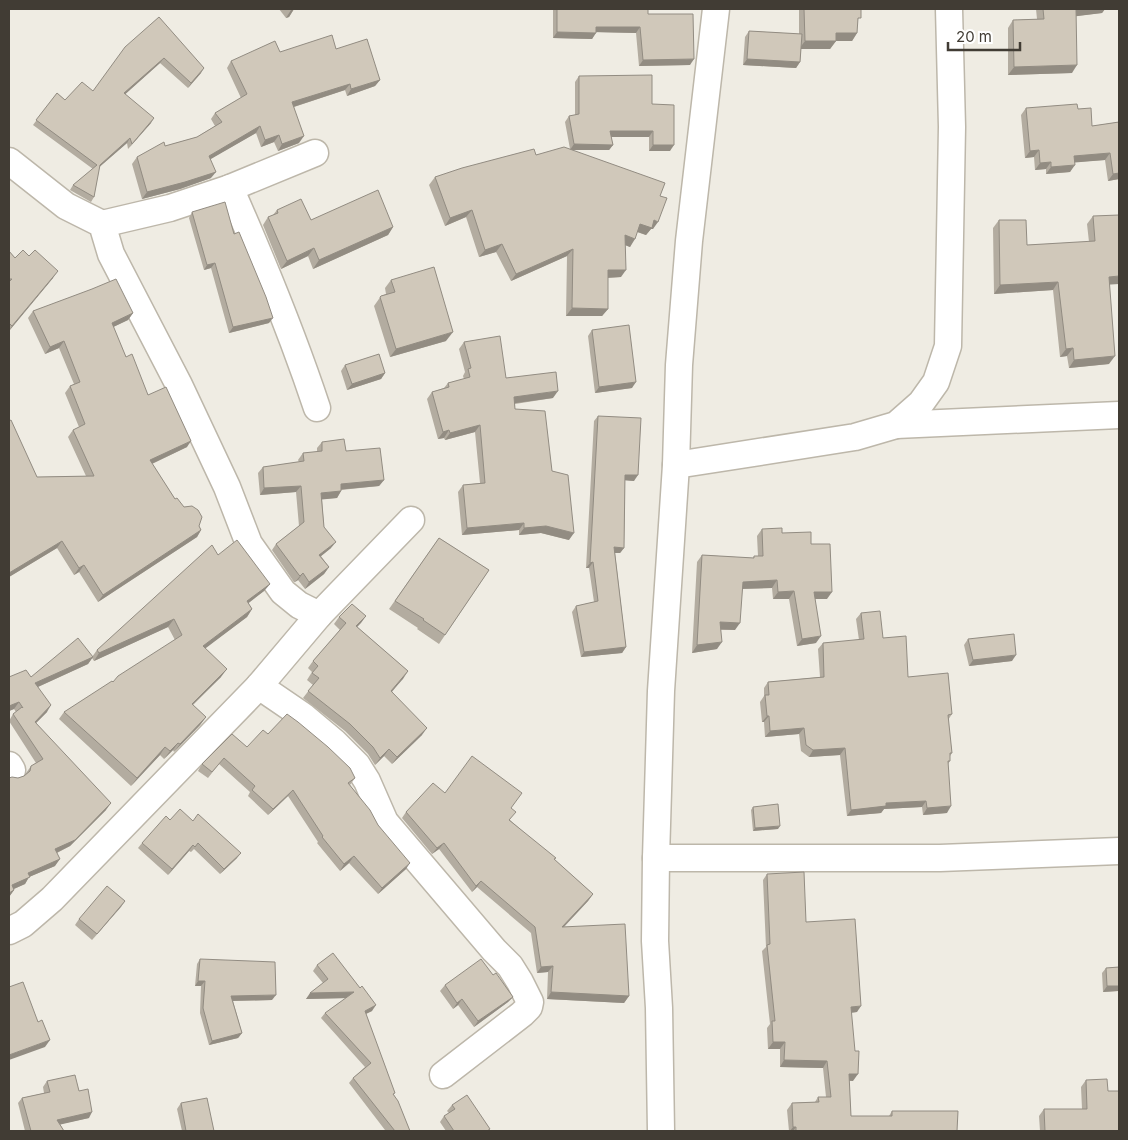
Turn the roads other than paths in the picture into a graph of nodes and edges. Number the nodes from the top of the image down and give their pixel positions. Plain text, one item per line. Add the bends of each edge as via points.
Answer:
1 (716, 9) edge
2 (949, 9) edge
3 (315, 153) dead end
4 (9, 161) edge
5 (230, 188) junction
6 (102, 224) junction
7 (317, 408) dead end
8 (1119, 415) edge
9 (896, 425) junction
10 (676, 465) junction
11 (411, 520) dead end
12 (319, 615) junction
13 (259, 686) junction
14 (1119, 851) edge
15 (656, 858) junction
16 (9, 931) edge
17 (444, 1075) dead end
18 (660, 1131) edge

1 - 10 street via 688,251 679,366
2 - 9 street via 952,127 948,346 936,382 921,403
3 - 5 street
4 - 6 street via 66,206
5 - 6 street via 170,208
5 - 7 street via 273,287
6 - 12 street via 111,254 179,385 227,487 249,544 283,592
8 - 9 street
9 - 10 street via 855,436
10 - 15 street via 661,691
11 - 12 street
12 - 13 street
13 - 16 street via 52,899 23,924
13 - 17 street via 303,716 357,765 385,822 510,966 530,1002 530,1007 522,1014
14 - 15 street via 940,858
15 - 18 street

